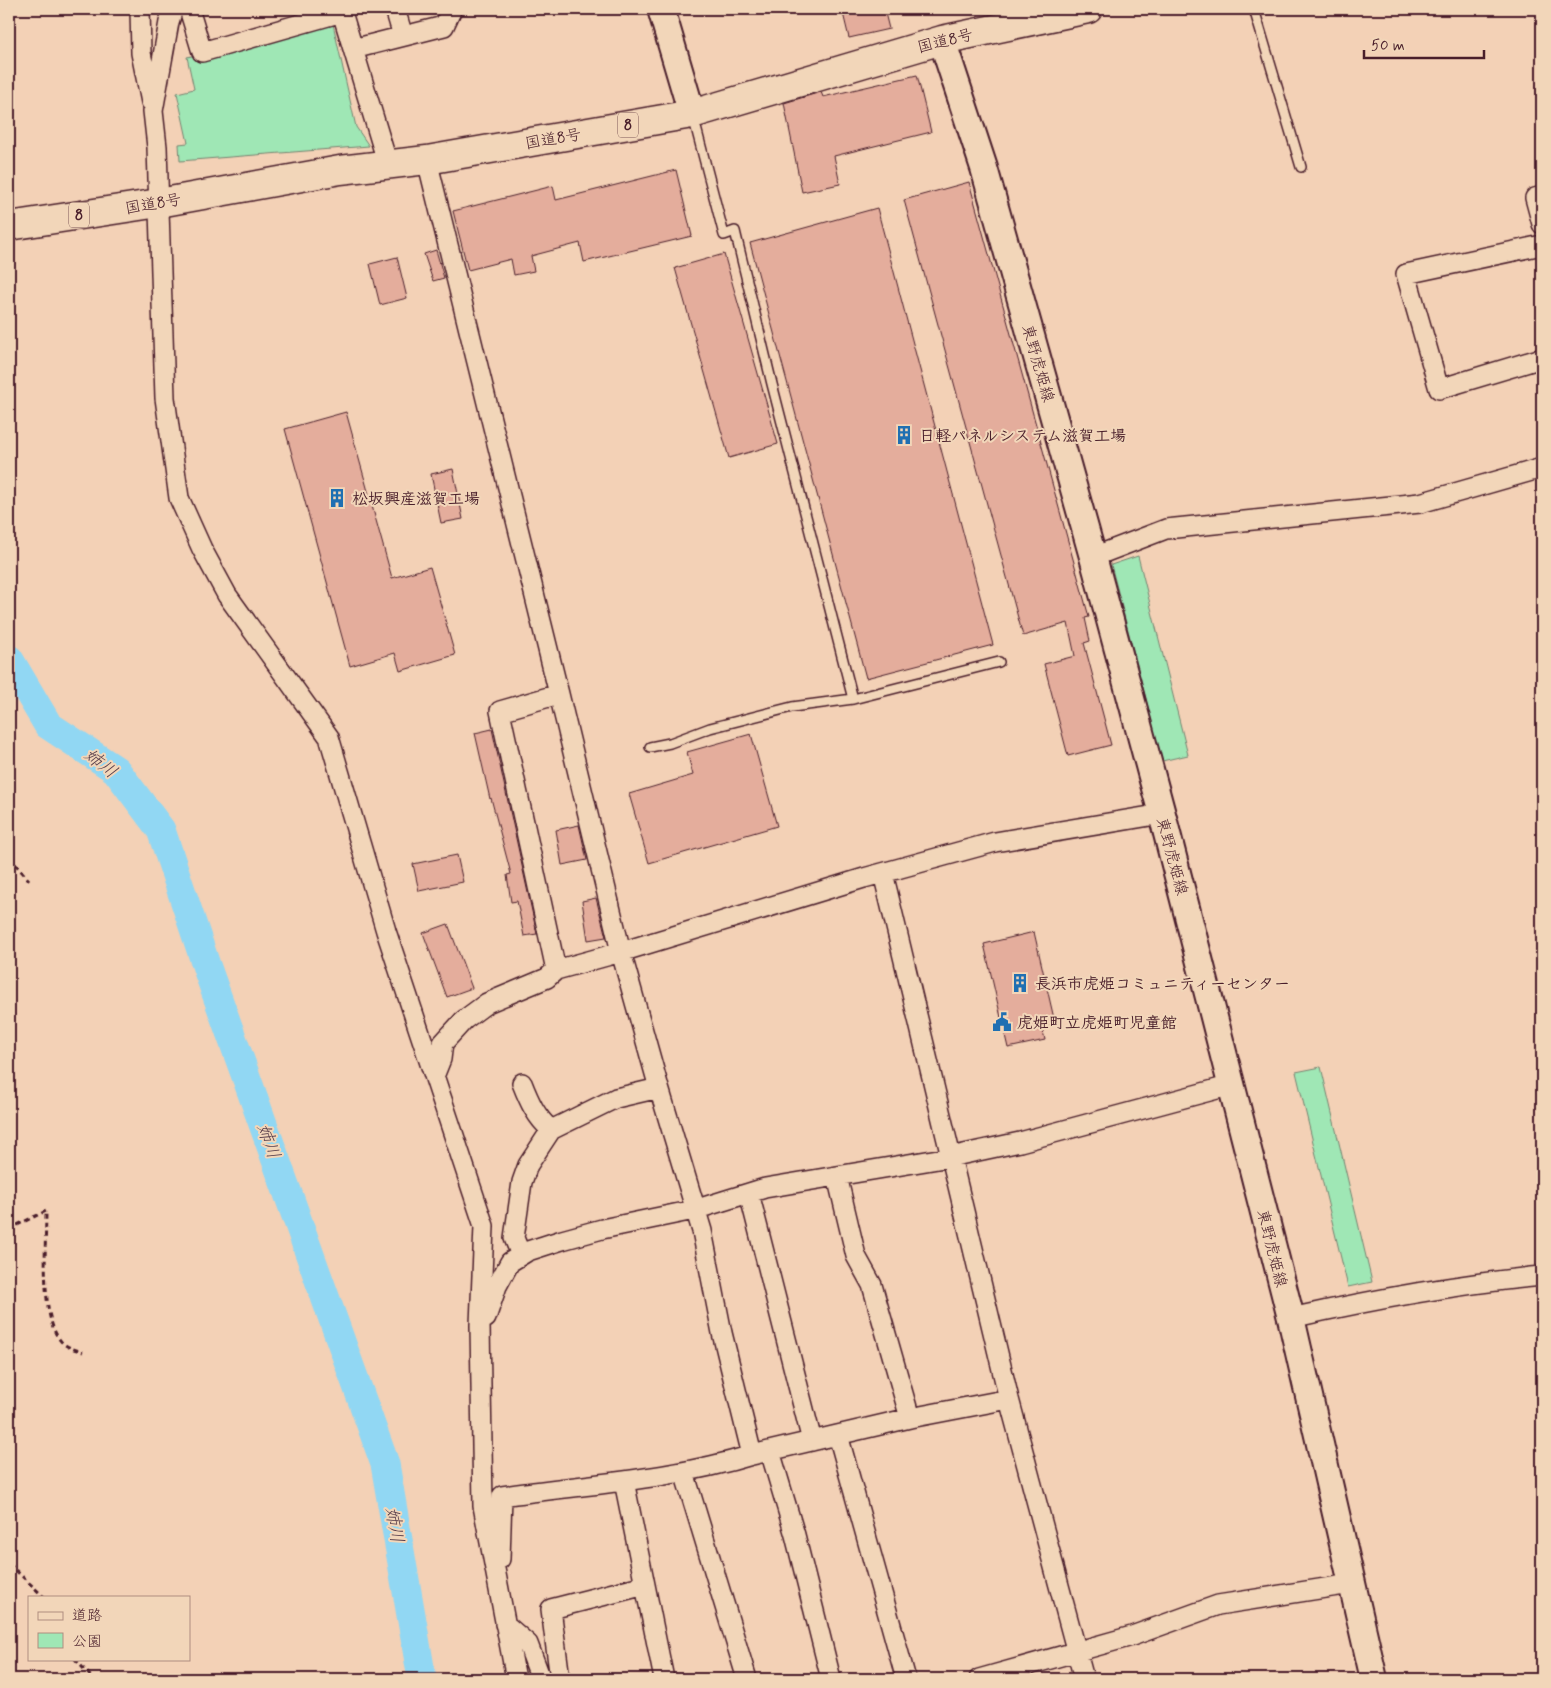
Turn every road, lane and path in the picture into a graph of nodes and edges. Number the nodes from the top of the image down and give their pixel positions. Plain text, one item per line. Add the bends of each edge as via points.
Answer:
1 (140, 9) edge
2 (173, 9) edge
3 (189, 9) edge
4 (395, 9) edge
5 (450, 9) edge
6 (661, 9) edge
7 (1088, 9) edge
8 (1254, 9) edge
9 (342, 10) edge
10 (403, 36) junction
11 (942, 40) junction
12 (353, 49) junction
13 (153, 111) junction
14 (692, 114) junction
15 (427, 160) junction
16 (388, 165) junction
17 (1301, 167) dead end
18 (1542, 196) edge
19 (154, 204) junction
20 (1542, 224) edge
21 (9, 226) edge
22 (1542, 245) edge
23 (1542, 358) edge
24 (1542, 468) edge
25 (1093, 557) junction
26 (998, 662) dead end
27 (559, 694) junction
28 (853, 699) junction
29 (650, 746) dead end
30 (1162, 814) junction
31 (9, 857) edge
32 (883, 873) junction
33 (29, 880) dead end
34 (621, 952) junction
35 (556, 970) junction
36 (434, 1074) junction
37 (522, 1083) dead end
38 (1232, 1085) junction
39 (658, 1088) junction
40 (551, 1130) junction
41 (950, 1156) junction
42 (837, 1176) junction
43 (749, 1193) junction
44 (694, 1210) junction
45 (9, 1229) edge
46 (520, 1255) junction
47 (1542, 1276) edge
48 (1291, 1318) junction
49 (480, 1335) junction
50 (83, 1352) dead end
51 (1010, 1399) junction
52 (910, 1418) junction
53 (838, 1435) junction
54 (812, 1441) junction
55 (761, 1453) junction
56 (684, 1472) junction
57 (624, 1481) junction
58 (9, 1564) edge
59 (497, 1581) junction
60 (1351, 1584) junction
61 (645, 1585) junction
62 (43, 1596) edge
63 (505, 1624) junction
64 (1077, 1651) junction
65 (76, 1660) edge
66 (1017, 1674) edge
67 (93, 1679) edge
68 (516, 1679) edge
69 (541, 1679) edge
70 (560, 1679) edge
71 (664, 1679) edge
72 (748, 1679) edge
73 (831, 1679) edge
74 (906, 1679) edge
75 (979, 1679) edge
76 (1084, 1679) edge
77 (1374, 1679) edge

1 - 13 street via 141,53
2 - 13 street
3 - 9 street via 202,52
4 - 10 street
5 - 10 street via 444,26
6 - 14 main road
7 - 11 highway, 国道8号 / 8
8 - 17 lane
9 - 12 street
10 - 12 street
11 - 14 highway, 国道8号 / 8
11 - 25 main road, 東野虎姫線 via 984,168
12 - 16 street
13 - 19 street via 157,147
14 - 15 highway, 国道8号 / 8
14 - 28 lane via 724,235 735,232
15 - 16 highway, 国道8号 / 8
15 - 27 street
16 - 19 highway, 国道8号 / 8 via 340,170
18 - 20 street via 1535,198
19 - 21 highway, 国道8号 / 8
19 - 36 street via 165,398 179,498 228,595 329,737 386,931
22 - 23 street via 1406,274 1439,389
24 - 25 street via 1420,503 1166,529
25 - 30 main road, 東野虎姫線
26 - 28 lane
27 - 34 street
27 - 35 street via 500,710
28 - 29 lane via 792,707
30 - 32 street via 995,842
30 - 38 main road, 東野虎姫線
31 - 33 path
32 - 34 street
32 - 41 street
34 - 35 street
34 - 39 street
35 - 36 street via 547,978 487,1003 464,1020 443,1042 441,1059
36 - 49 street via 484,1226
37 - 40 street via 540,1120
38 - 41 street via 1020,1142
38 - 48 main road, 東野虎姫線
39 - 40 street via 616,1098
39 - 44 street
40 - 46 street via 528,1165 522,1182 514,1238
41 - 42 street
41 - 51 street
42 - 43 street
42 - 52 street via 856,1256 872,1285
43 - 44 street
43 - 54 street
44 - 46 street via 602,1229
44 - 55 street via 702,1231 722,1333
45 - 50 path via 46,1211 49,1313 59,1340
46 - 49 street via 510,1262 497,1286
47 - 48 street via 1389,1296
48 - 60 main road, 東野虎姫線
49 - 59 street via 483,1506
51 - 52 street
51 - 64 street
52 - 53 street
53 - 54 street
53 - 74 street
54 - 55 street
55 - 56 street
55 - 73 street via 795,1535
56 - 57 street
56 - 72 street
57 - 59 street via 502,1496
57 - 61 street
58 - 62 path
59 - 63 street
60 - 64 street via 1218,1605 1132,1636
60 - 77 main road, 東野虎姫線
61 - 70 street via 551,1609
61 - 71 street
63 - 68 street
63 - 69 street via 528,1644
64 - 66 street
64 - 76 street
65 - 67 path
66 - 75 street

